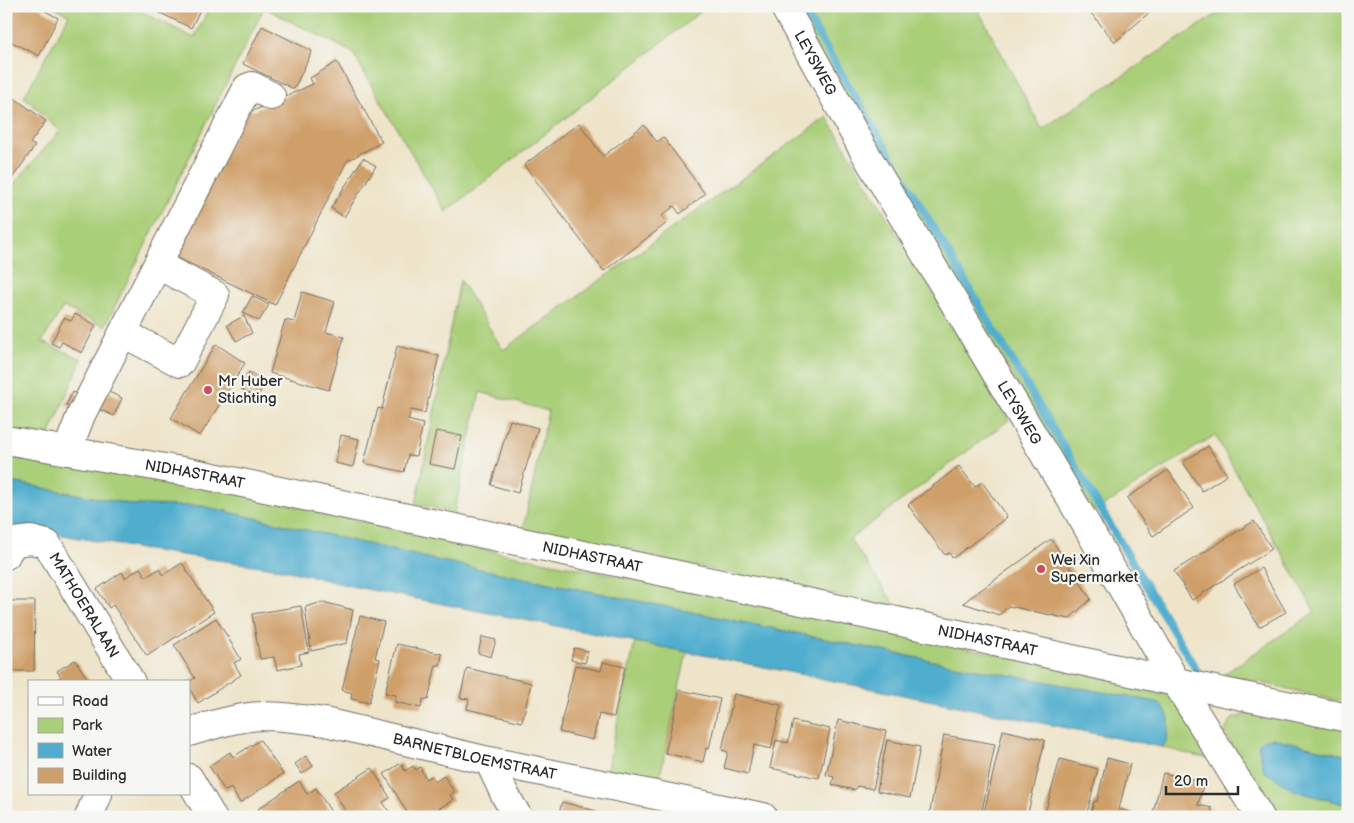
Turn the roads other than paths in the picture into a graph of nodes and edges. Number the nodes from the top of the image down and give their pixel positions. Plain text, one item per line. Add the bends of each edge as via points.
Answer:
1 (784, 6) edge
2 (270, 96) dead end
3 (158, 265) junction
4 (123, 333) junction
5 (6, 440) edge
6 (67, 451) junction
7 (6, 555) edge
8 (130, 680) edge
9 (1176, 682) junction
10 (1348, 718) edge
11 (190, 732) edge
12 (489, 761) junction
13 (190, 780) edge
14 (97, 796) edge
15 (89, 817) edge
16 (212, 817) edge
17 (518, 817) edge
18 (763, 817) edge
19 (1260, 817) edge

1 - 9 street, LEYSWEG via 864,151
2 - 3 street via 252,86 247,88
3 - 4 street
3 - 4 street via 215,294 180,363
4 - 6 street via 80,416
5 - 6 street, NIDHASTRAAT
6 - 9 street, NIDHASTRAAT via 248,485
7 - 8 street, MATHOERALAAN via 15,542 31,540 48,544
9 - 10 street, NIDHASTRAAT
9 - 19 street, LEYSWEG
11 - 12 street, BARNETBLOEMSTRAAT via 260,716 297,718
12 - 17 street
12 - 18 street, BARNETBLOEMSTRAAT
13 - 16 street
14 - 15 street

